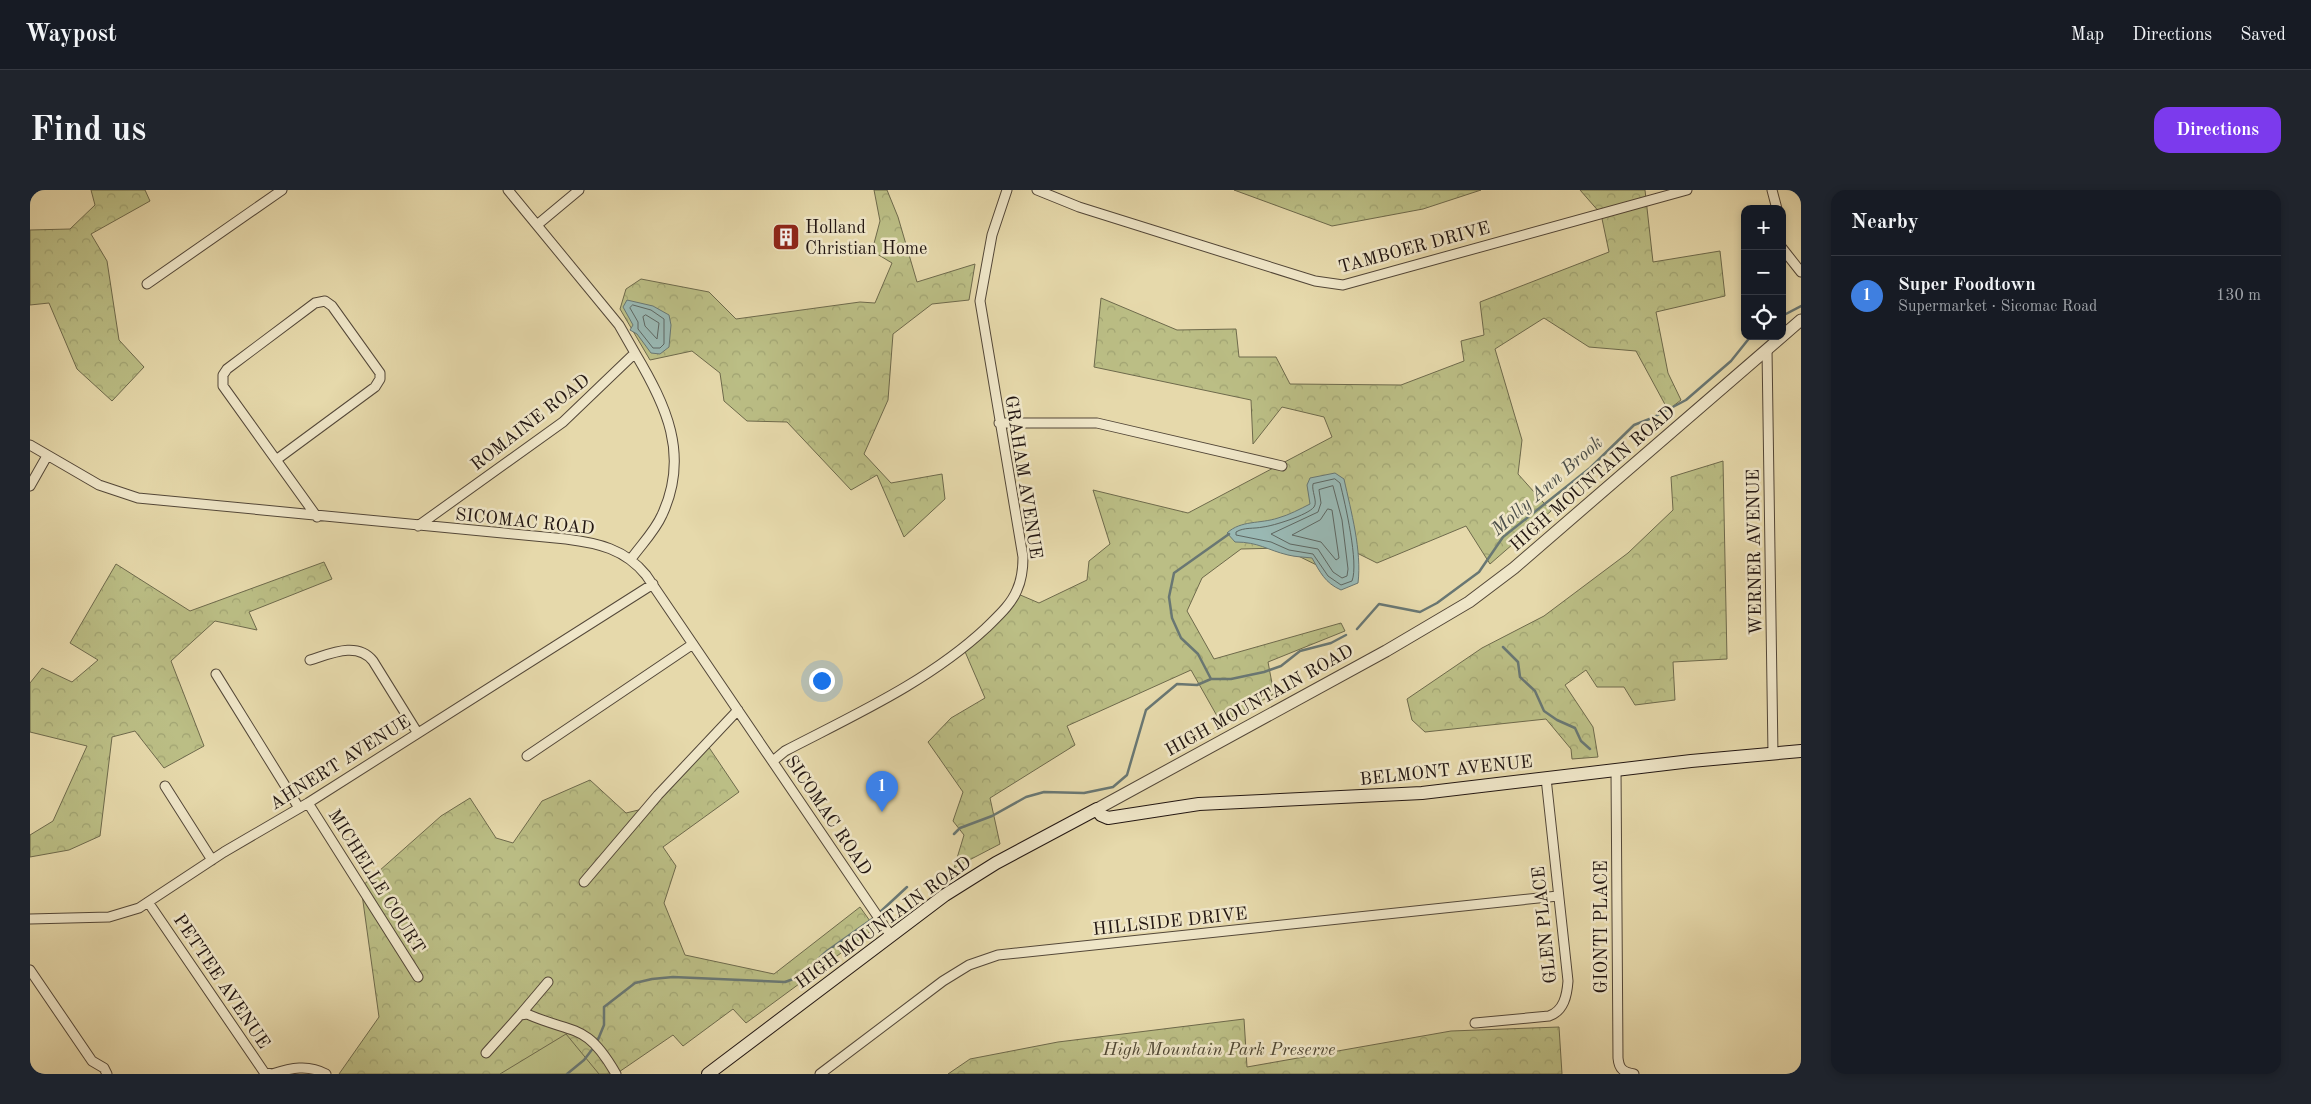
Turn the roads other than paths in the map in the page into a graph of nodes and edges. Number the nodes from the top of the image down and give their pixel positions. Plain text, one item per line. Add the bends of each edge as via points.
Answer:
1 (282, 190) edge
2 (508, 190) edge
3 (579, 190) edge
4 (1007, 190) edge
5 (1037, 190) edge
6 (1688, 190) edge
7 (1772, 190) edge
8 (1776, 205) edge
9 (537, 225) junction
10 (1784, 250) edge
11 (1801, 272) edge
12 (148, 284) dead end
13 (1801, 320) edge
14 (1767, 350) junction
15 (635, 353) junction
16 (999, 423) junction
17 (30, 445) edge
18 (47, 456) junction
19 (276, 460) junction
20 (1282, 466) dead end
21 (30, 486) edge
22 (317, 517) junction
23 (418, 526) junction
24 (631, 559) junction
25 (653, 584) junction
26 (693, 644) junction
27 (310, 660) dead end
28 (216, 674) dead end
29 (738, 710) junction
30 (418, 732) junction
31 (1801, 751) edge
32 (1774, 754) junction
33 (527, 756) dead end
34 (773, 761) junction
35 (1616, 770) junction
36 (1546, 778) junction
37 (166, 786) dead end
38 (308, 803) junction
39 (299, 808) junction
40 (1097, 809) junction
41 (212, 860) junction
42 (584, 882) dead end
43 (1558, 896) junction
44 (148, 902) junction
45 (30, 920) edge
46 (890, 936) junction
47 (30, 970) edge
48 (418, 977) dead end
49 (548, 982) dead end
50 (520, 1015) junction
51 (1475, 1023) dead end
52 (486, 1053) dead end
53 (108, 1074) edge
54 (272, 1074) edge
55 (326, 1074) edge
56 (616, 1074) edge
57 (708, 1074) edge
58 (820, 1074) edge
59 (1634, 1074) edge

1 - 12 street
2 - 9 street
3 - 9 street
4 - 16 street, GRAHAM AVENUE via 992,235 980,301
5 - 6 street, TAMBOER DRIVE via 1079,207 1315,281 1343,285
7 - 8 street
9 - 15 street via 619,325
10 - 11 street
13 - 14 street, HIGH MOUNTAIN ROAD
14 - 32 street, WERNER AVENUE
14 - 40 street, HIGH MOUNTAIN ROAD via 1514,568 1469,602
15 - 23 street, ROMAINE ROAD via 563,422
15 - 24 street via 669,420 674,461 672,486 662,515
16 - 20 street via 1097,423
16 - 34 street, GRAHAM AVENUE via 1023,557 1022,576 1012,599 961,652 926,676
17 - 18 street, SICOMAC ROAD
18 - 21 street
18 - 22 street, SICOMAC ROAD via 106,488 128,496
19 - 19 street via 380,379 380,373 332,306 325,301 315,302 222,375 223,386
19 - 22 street
22 - 23 street, SICOMAC ROAD
23 - 24 street, SICOMAC ROAD via 596,543
24 - 25 street, SICOMAC ROAD
25 - 26 street, SICOMAC ROAD
25 - 30 street, AHNERT AVENUE
26 - 29 street, SICOMAC ROAD
26 - 33 street
27 - 30 street via 350,650 366,654
28 - 39 street
29 - 34 street, SICOMAC ROAD
29 - 42 street via 646,808
30 - 38 street, AHNERT AVENUE
31 - 32 main road, BELMONT AVENUE
32 - 35 main road, BELMONT AVENUE
34 - 46 street, SICOMAC ROAD
35 - 36 main road, BELMONT AVENUE
35 - 59 street, GIONTI PLACE via 1618,1058 1620,1068
36 - 40 main road, BELMONT AVENUE via 1414,793 1198,804 1108,818
36 - 43 street, GLEN PLACE
37 - 41 street
38 - 39 street, AHNERT AVENUE
38 - 48 street, MICHELLE COURT
39 - 41 street, AHNERT AVENUE
40 - 46 main road, HIGH MOUNTAIN ROAD via 968,879
41 - 44 street, AHNERT AVENUE
43 - 51 street, GLEN PLACE via 1568,981 1562,1006 1550,1016
43 - 58 street, HILLSIDE DRIVE via 998,955 969,965 943,981
44 - 45 street, AHNERT AVENUE via 109,917
44 - 54 street, PETTEE AVENUE via 264,1072
46 - 57 main road, HIGH MOUNTAIN ROAD
47 - 53 street via 92,1061
49 - 50 street
50 - 52 street
50 - 56 street via 527,1014 584,1034 596,1044
54 - 55 street, PETTEE AVENUE via 302,1068

